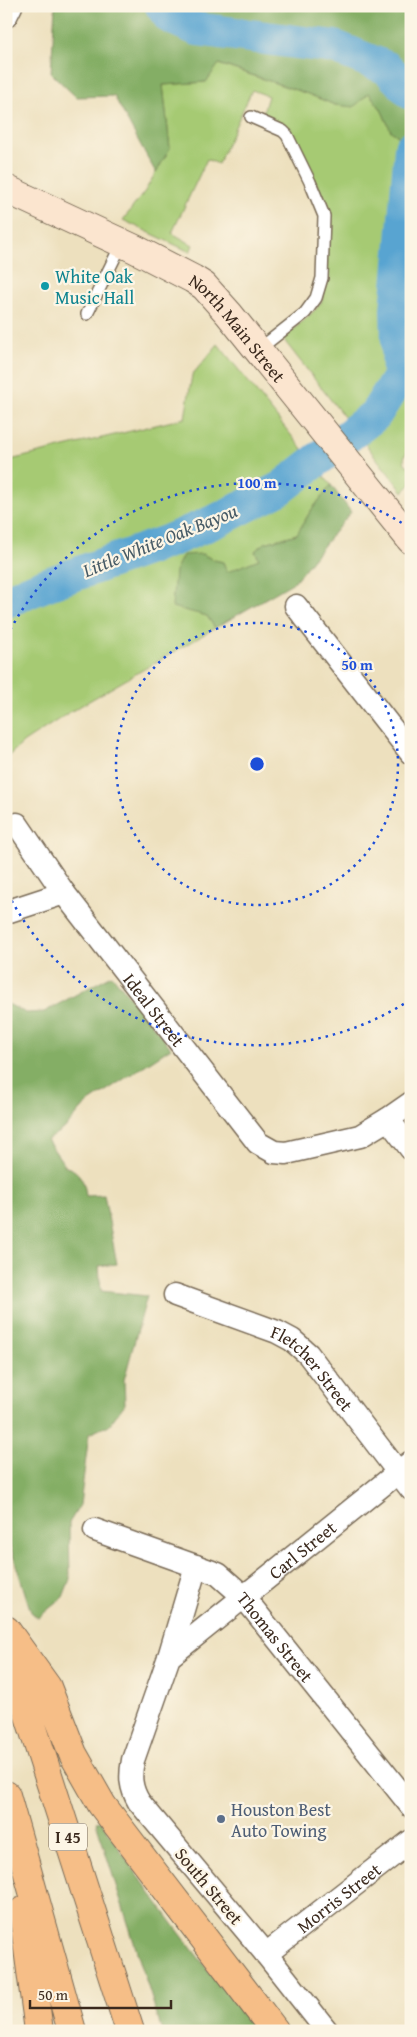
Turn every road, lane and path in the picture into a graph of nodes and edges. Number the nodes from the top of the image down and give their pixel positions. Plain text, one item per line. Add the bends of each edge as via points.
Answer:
1 (11, 6) edge
2 (6, 16) edge
3 (251, 117) dead end
4 (6, 189) edge
5 (122, 243) junction
6 (87, 314) dead end
7 (258, 350) junction
8 (411, 540) edge
9 (296, 606) dead end
10 (411, 753) edge
11 (17, 824) dead end
12 (64, 893) junction
13 (6, 912) edge
14 (411, 1103) edge
15 (388, 1120) junction
16 (411, 1149) edge
17 (175, 1295) dead end
18 (406, 1474) edge
19 (95, 1530) dead end
20 (196, 1566) junction
21 (242, 1596) junction
22 (6, 1630) edge
23 (6, 1644) edge
24 (169, 1656) junction
25 (6, 1795) edge
26 (411, 1806) edge
27 (6, 1821) edge
28 (411, 1841) edge
29 (266, 1954) junction
30 (71, 2029) edge
31 (39, 2031) edge
32 (130, 2031) edge
33 (275, 2031) edge
34 (327, 2031) edge

1 - 2 street
3 - 7 lane via 287,135 324,216 322,278 316,298 305,312
4 - 5 main road, North Main Street
5 - 6 lane
5 - 7 main road, North Main Street via 204,286
7 - 8 main road, North Main Street
9 - 10 street
11 - 12 street, Ideal Street
12 - 13 street
12 - 15 street, Ideal Street via 258,1143 274,1152 286,1153 360,1136
14 - 15 street, Ideal Street
15 - 16 street
17 - 18 street, Fletcher Street via 292,1340 308,1354
18 - 21 street, Carl Street
19 - 20 street, Thomas Street
20 - 21 street, Thomas Street via 218,1574
20 - 24 street
21 - 24 street, Carl Street
21 - 26 street, Thomas Street
22 - 33 highway via 47,1687 73,1754 102,1805
23 - 32 highway, I 45
24 - 29 street, South Street via 132,1768 132,1791
25 - 30 highway
27 - 31 highway via 22,1905
28 - 29 street, Morris Street
29 - 34 street, South Street

